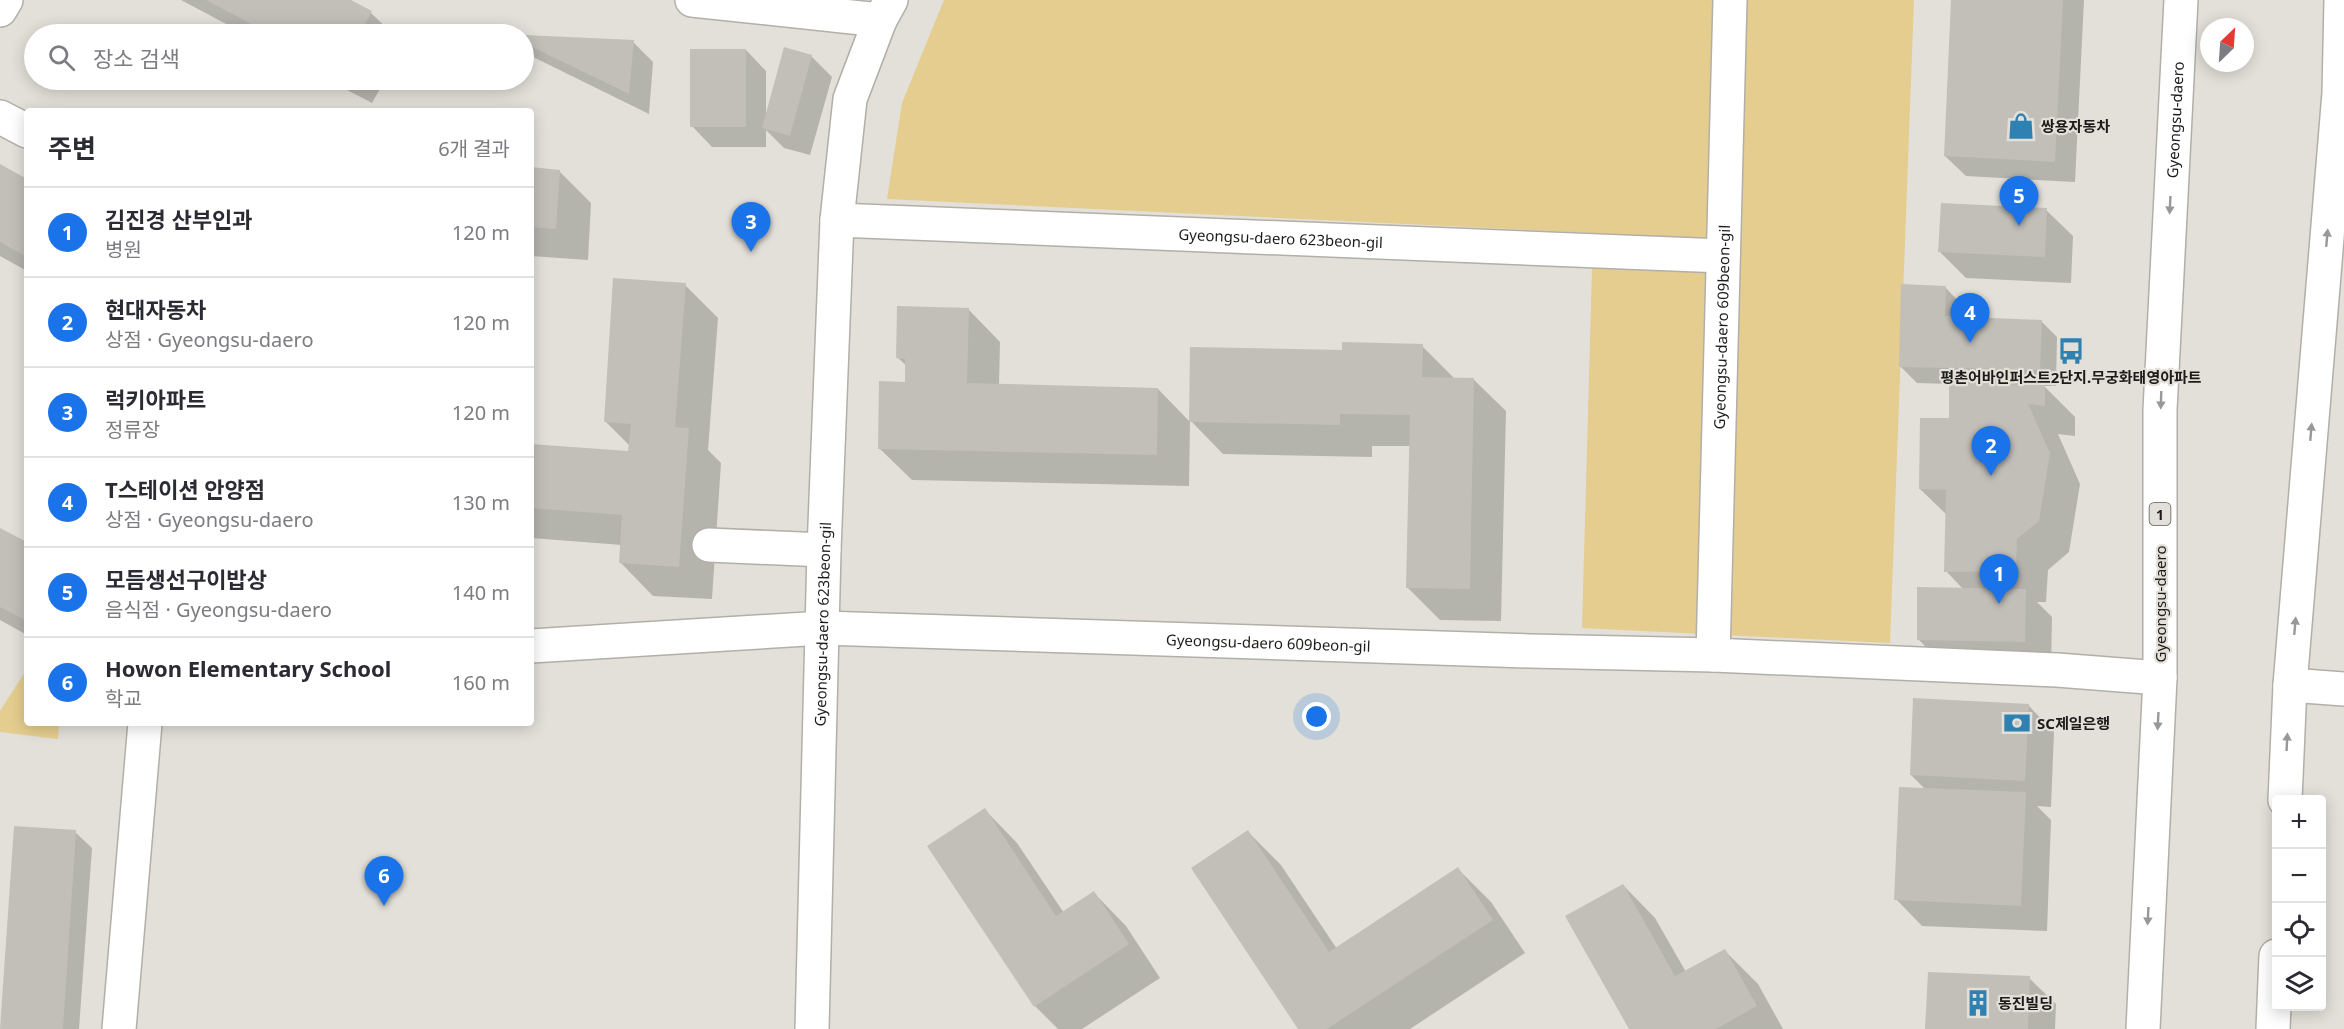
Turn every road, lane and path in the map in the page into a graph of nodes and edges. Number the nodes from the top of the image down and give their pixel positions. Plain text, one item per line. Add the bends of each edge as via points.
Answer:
1 (6, 0) edge
2 (692, 0) edge
3 (1730, 0) edge
4 (2181, 0) edge
5 (2341, 0) edge
6 (0, 10) edge
7 (885, 10) edge
8 (2341, 85) edge
9 (0, 117) edge
10 (24, 129) edge
11 (837, 220) junction
12 (1724, 256) junction
13 (709, 545) dead end
14 (824, 550) junction
15 (823, 628) junction
16 (534, 646) edge
17 (1713, 654) junction
18 (2160, 678) junction
19 (2290, 685) junction
20 (2344, 689) edge
21 (145, 726) edge
22 (2284, 795) edge
23 (2277, 957) edge
24 (119, 1029) edge
25 (812, 1029) edge
26 (2143, 1029) edge
27 (2273, 1029) edge

1 - 6 street
2 - 7 street
3 - 12 street, Gyeongsu-daero 609beon-gil
4 -> 18 street, Gyeongsu-daero / 1 via 2160,410
5 - 8 street
7 - 11 street, Gyeongsu-daero 623beon-gil via 850,99
19 -> 8 street
9 - 10 street
11 - 12 street, Gyeongsu-daero 623beon-gil
11 - 14 street, Gyeongsu-daero 623beon-gil
12 - 17 street, Gyeongsu-daero 609beon-gil
13 - 14 street
14 - 15 street, Gyeongsu-daero 623beon-gil
15 - 16 street, Gyeongsu-daero 609beon-gil
15 - 17 street, Gyeongsu-daero 609beon-gil
15 - 25 street, Gyeongsu-daero 623beon-gil
17 - 18 street, Gyeongsu-daero 609beon-gil
18 -> 26 street, Gyeongsu-daero / 1
19 - 20 street
22 -> 19 street
21 - 24 street
23 - 27 street

